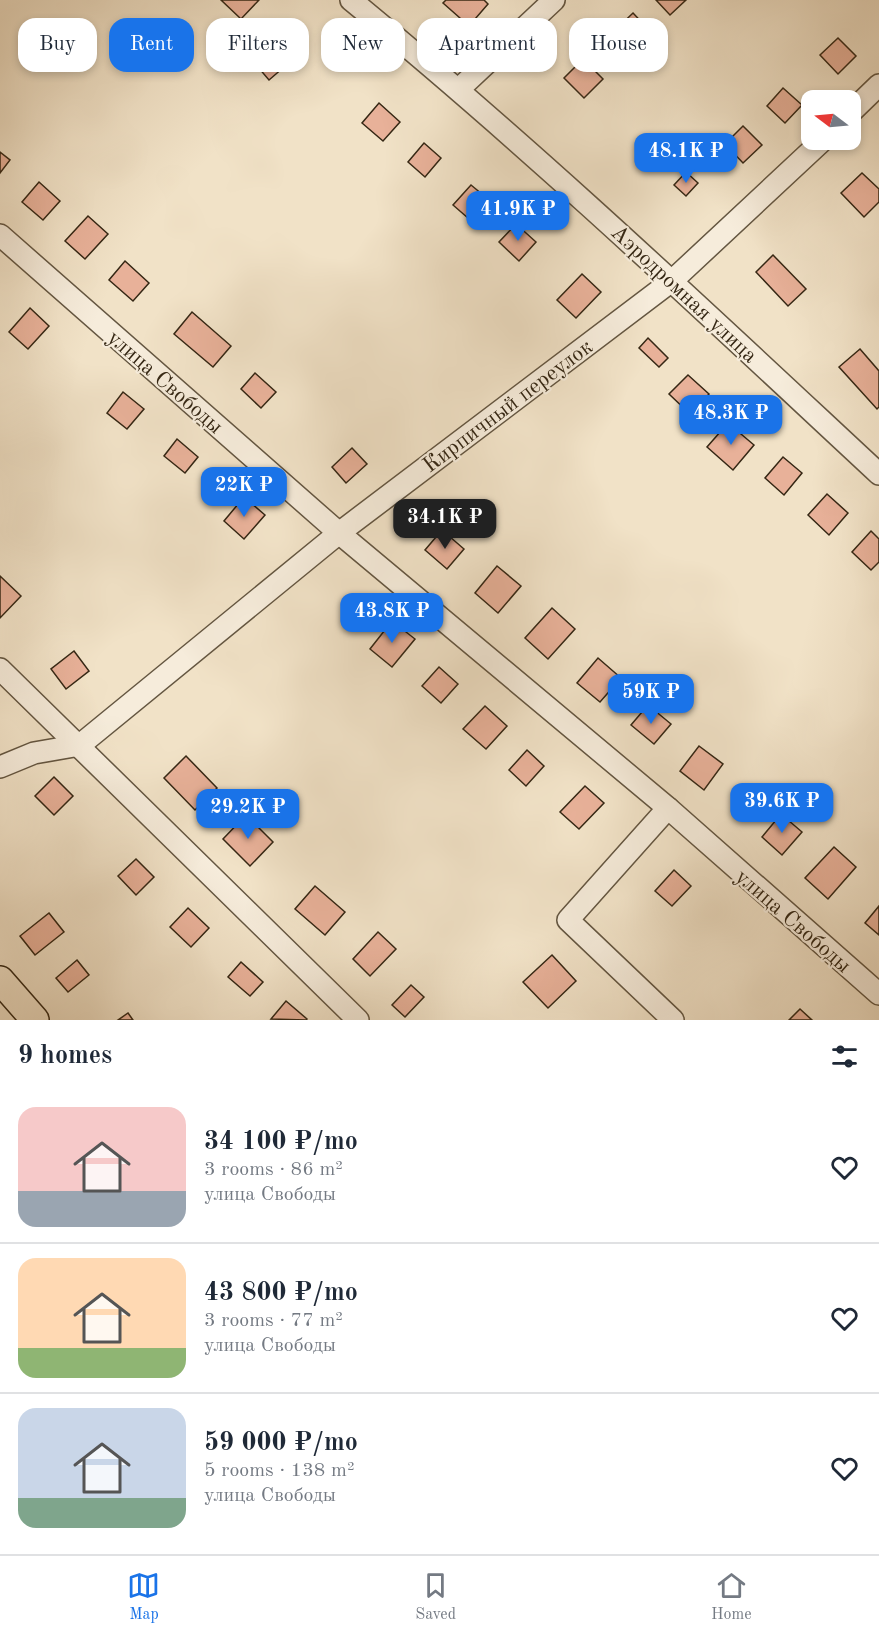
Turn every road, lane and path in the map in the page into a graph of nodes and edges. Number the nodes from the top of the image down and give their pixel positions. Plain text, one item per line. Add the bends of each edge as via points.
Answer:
1 (351, 0) edge
2 (555, 0) edge
3 (879, 85) edge
4 (459, 89) junction
5 (861, 102) edge
6 (812, 150) edge
7 (0, 235) edge
8 (673, 280) junction
9 (878, 471) edge
10 (339, 533) junction
11 (0, 669) edge
12 (80, 745) junction
13 (0, 767) edge
14 (668, 808) junction
15 (0, 980) edge
16 (879, 994) edge
17 (35, 1020) edge
18 (358, 1020) edge
19 (673, 1020) edge

1 - 4 street, Аэродромная улица
2 - 4 street
3 - 5 street
4 - 8 street, Аэродромная улица
6 - 8 street, Кирпичный переулок
7 - 10 street, улица Свободы
8 - 9 street, Аэродромная улица
8 - 10 street, Кирпичный переулок
10 - 12 street, Кирпичный переулок
10 - 14 street, улица Свободы
11 - 12 street
12 - 13 street, Кирпичный переулок via 34,753
12 - 18 street
14 - 16 street, улица Свободы
14 - 19 street via 568,920
15 - 17 main road

